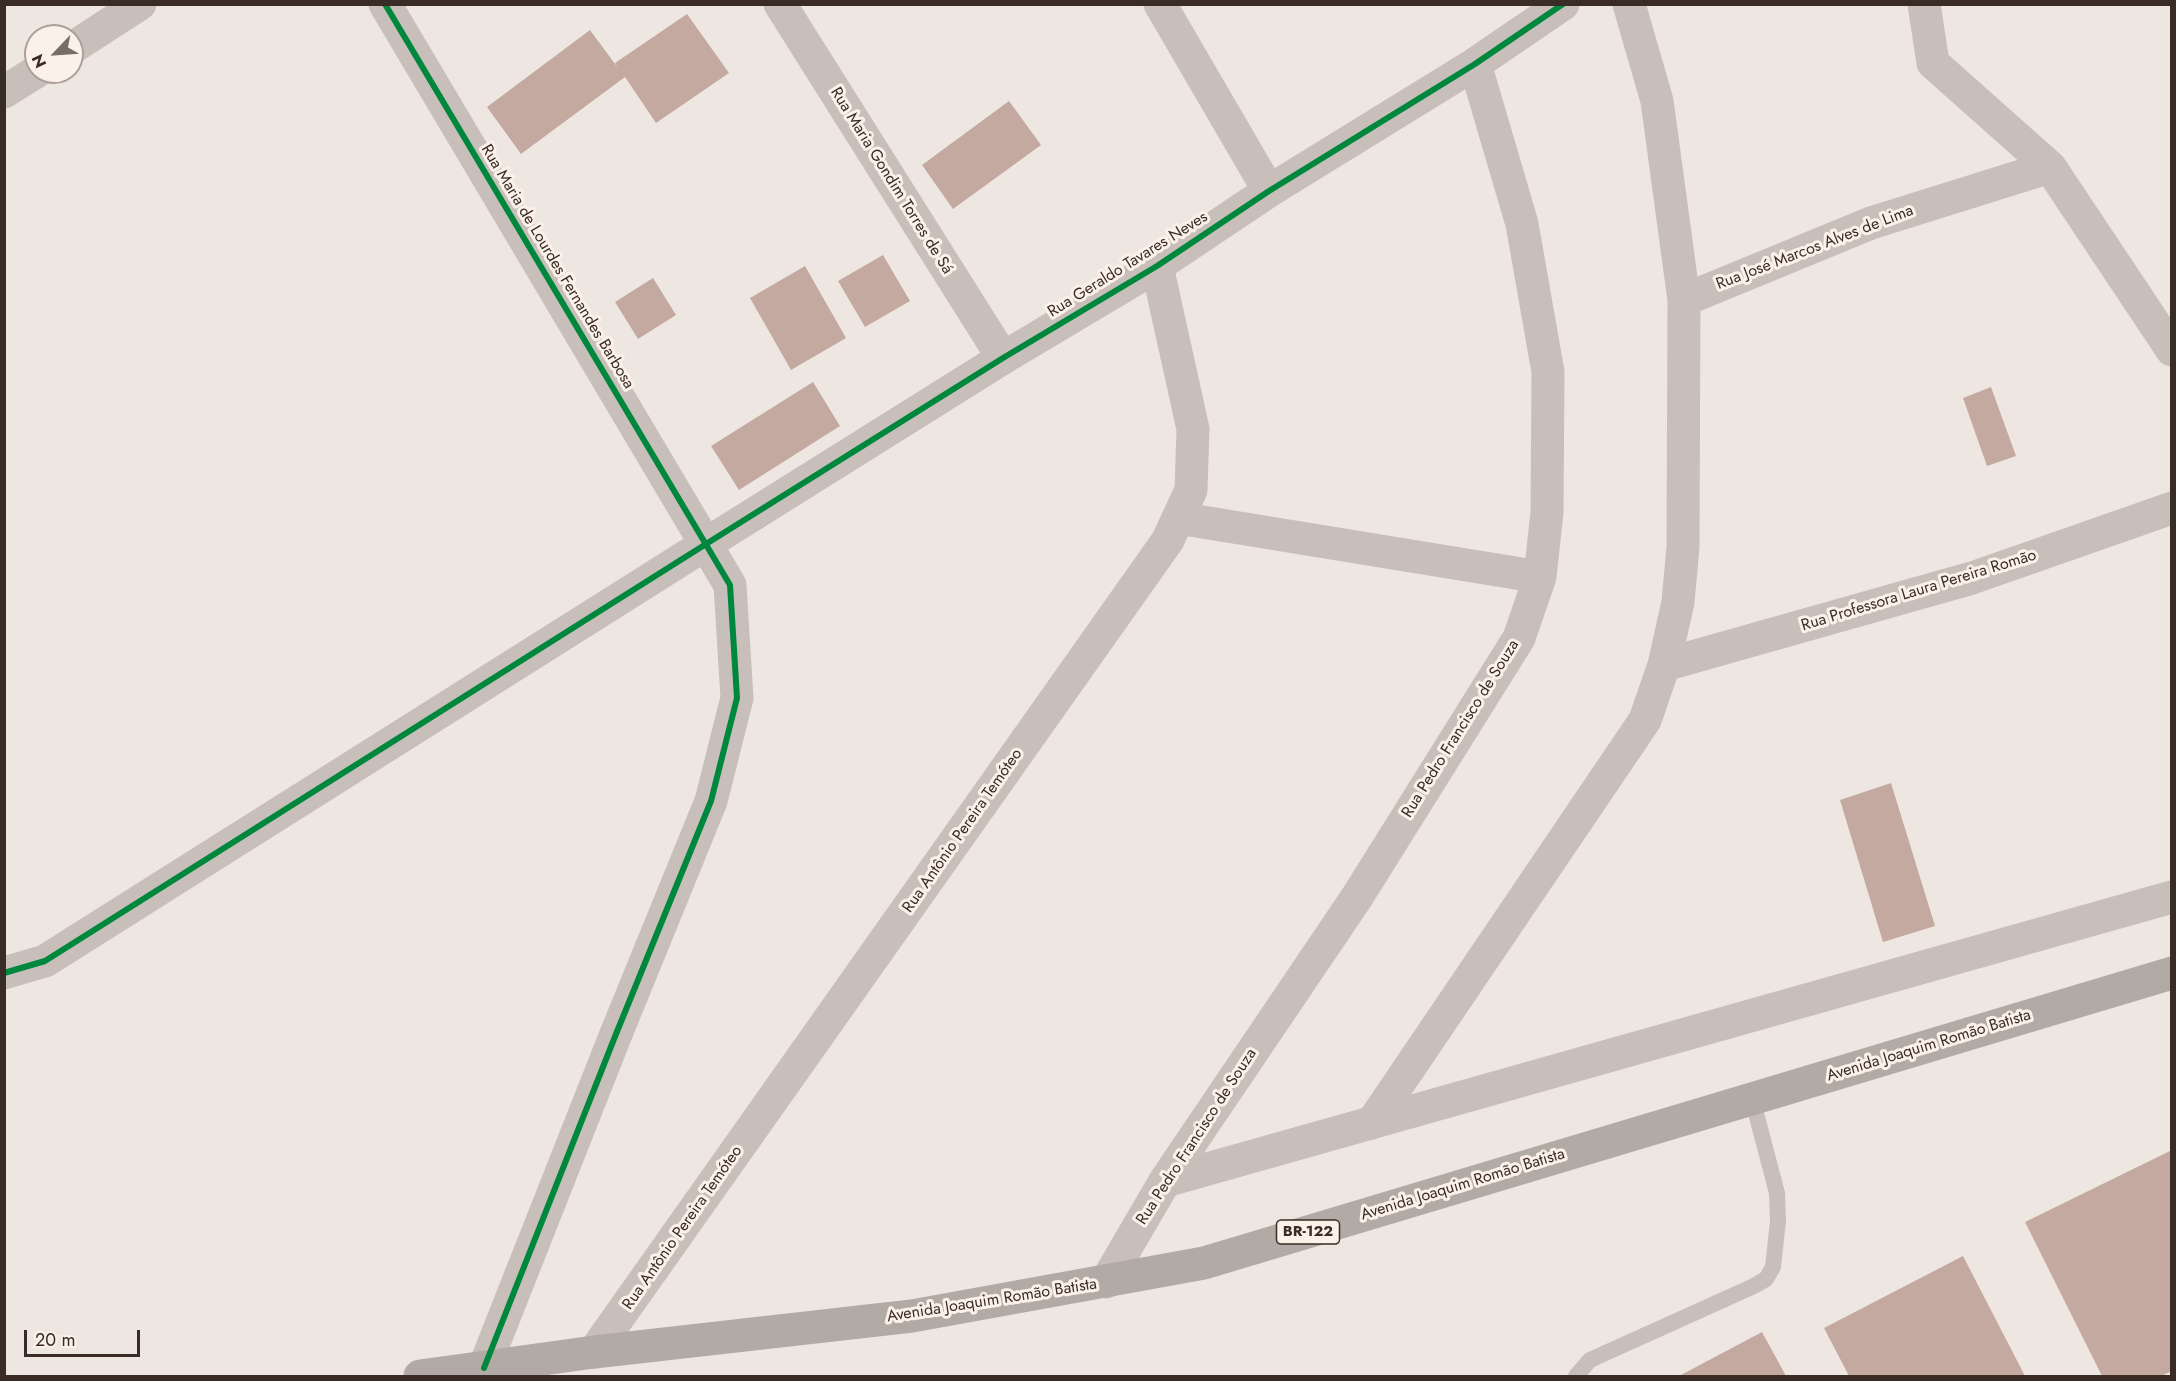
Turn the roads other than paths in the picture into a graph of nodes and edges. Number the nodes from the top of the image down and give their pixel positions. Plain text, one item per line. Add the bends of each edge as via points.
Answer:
1 (140, 4) edge
2 (385, 4) edge
3 (780, 4) edge
4 (1160, 4) edge
5 (1629, 4) edge
6 (1924, 4) edge
7 (1559, 6) edge
8 (84, 40) edge
9 (1475, 64) junction
10 (24, 80) edge
11 (4, 92) edge
12 (2050, 167) junction
13 (1269, 191) junction
14 (1157, 266) junction
15 (1684, 300) junction
16 (2172, 350) edge
17 (1003, 358) junction
18 (2172, 508) edge
19 (1178, 518) junction
20 (705, 544) junction
21 (1540, 577) junction
22 (1664, 665) junction
23 (2172, 897) edge
24 (4, 973) edge
25 (2172, 973) edge
26 (1752, 1098) junction
27 (1372, 1124) junction
28 (1165, 1181) junction
29 (1106, 1282) junction
30 (594, 1352) junction
31 (484, 1368) junction
32 (420, 1377) edge
33 (1576, 1377) edge

1 - 8 street
2 - 20 street, Rua Maria de Lourdes Fernandes Barbosa
3 - 17 street, Rua Maria Gondim Torres de Sá
4 - 13 street
5 - 15 street via 1657,101
6 - 12 street via 1933,63
7 - 9 street, Rua Geraldo Tavares Neves
9 - 13 street, Rua Geraldo Tavares Neves
9 - 21 street, Rua Pedro Francisco de Souza via 1522,224 1548,372 1547,512
10 - 11 street
12 - 15 street, Rua José Marcos Alves de Lima via 1870,223
12 - 16 street
13 - 14 street, Rua Geraldo Tavares Neves
14 - 17 street, Rua Geraldo Tavares Neves
14 - 19 street, Rua Antônio Pereira Temóteo via 1193,429 1191,490
15 - 22 street via 1683,546 1678,602
17 - 20 street, Rua Geraldo Tavares Neves
18 - 22 street, Rua Professora Laura Pereira Romão via 1972,578
19 - 21 street
19 - 30 street, Rua Antônio Pereira Temóteo via 1168,540
20 - 24 street, Rua Geraldo Tavares Neves via 45,961
20 - 31 street, Rua Maria de Lourdes Fernandes Barbosa via 730,585 737,698 711,801
21 - 28 street, Rua Pedro Francisco de Souza via 1512,648 1357,897
22 - 27 street via 1645,720
23 - 27 street
25 - 26 highway, Avenida Joaquim Romão Batista / BR-122
26 - 29 highway, Avenida Joaquim Romão Batista / BR-122 via 1204,1263
26 - 33 lane via 1778,1193 1773,1267 1766,1279 1590,1360
27 - 28 street
28 - 29 street, Rua Pedro Francisco de Souza
29 - 30 highway, Avenida Joaquim Romão Batista / BR-122 via 912,1316
30 - 31 highway, Avenida Joaquim Romão Batista / BR-122
31 - 32 highway, Avenida Joaquim Romão Batista / BR-122

